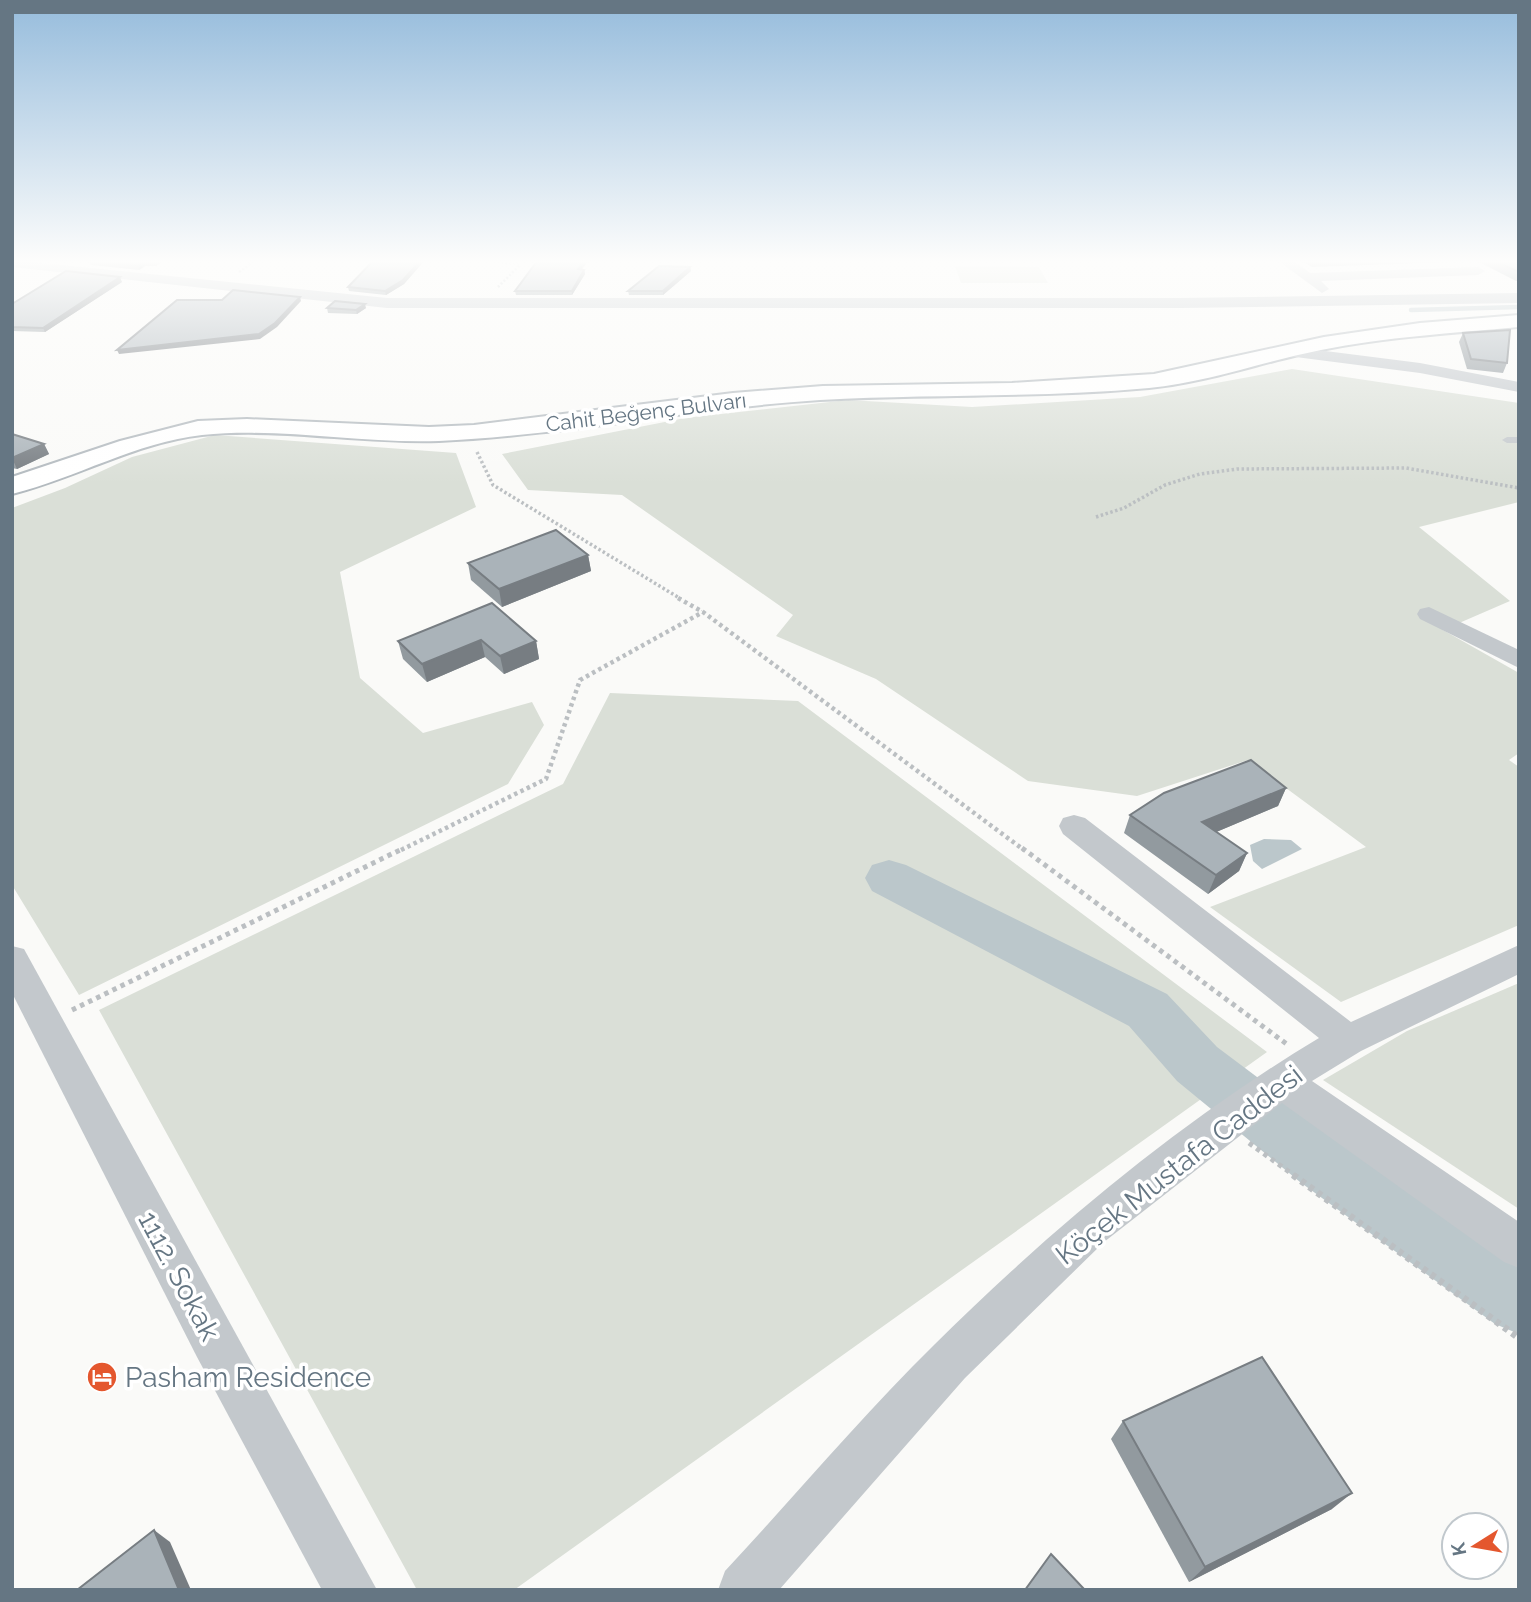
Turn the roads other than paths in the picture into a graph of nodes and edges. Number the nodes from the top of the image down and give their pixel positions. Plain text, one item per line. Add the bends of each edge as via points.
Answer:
1 (1385, 335) edge
2 (1427, 335) edge
3 (1286, 351) junction
4 (1519, 387) edge
5 (1507, 440) dead end
6 (1519, 440) edge
7 (12, 486) edge
8 (1429, 614) dead end
9 (1519, 660) edge
10 (1074, 826) dead end
11 (1519, 958) edge
12 (12, 959) edge
13 (1348, 1040) junction
14 (1296, 1071) junction
15 (1519, 1248) edge
16 (351, 1590) edge
17 (744, 1590) edge

1 - 3 main road, Cahit Beğenç Bulvarı
2 - 3 main road, Cahit Beğenç Bulvarı
3 - 4 street via 1420,368
3 - 7 main road, Cahit Beğenç Bulvarı via 1154,381 1012,390 823,393 429,434 198,428
5 - 6 lane
8 - 9 street
10 - 13 street
11 - 13 street, Köçek Mustafa Caddesi
12 - 16 street, 1112. Sokak via 213,1341
13 - 14 street, Köçek Mustafa Caddesi
14 - 15 street
14 - 17 street, Köçek Mustafa Caddesi via 1089,1228 948,1362

